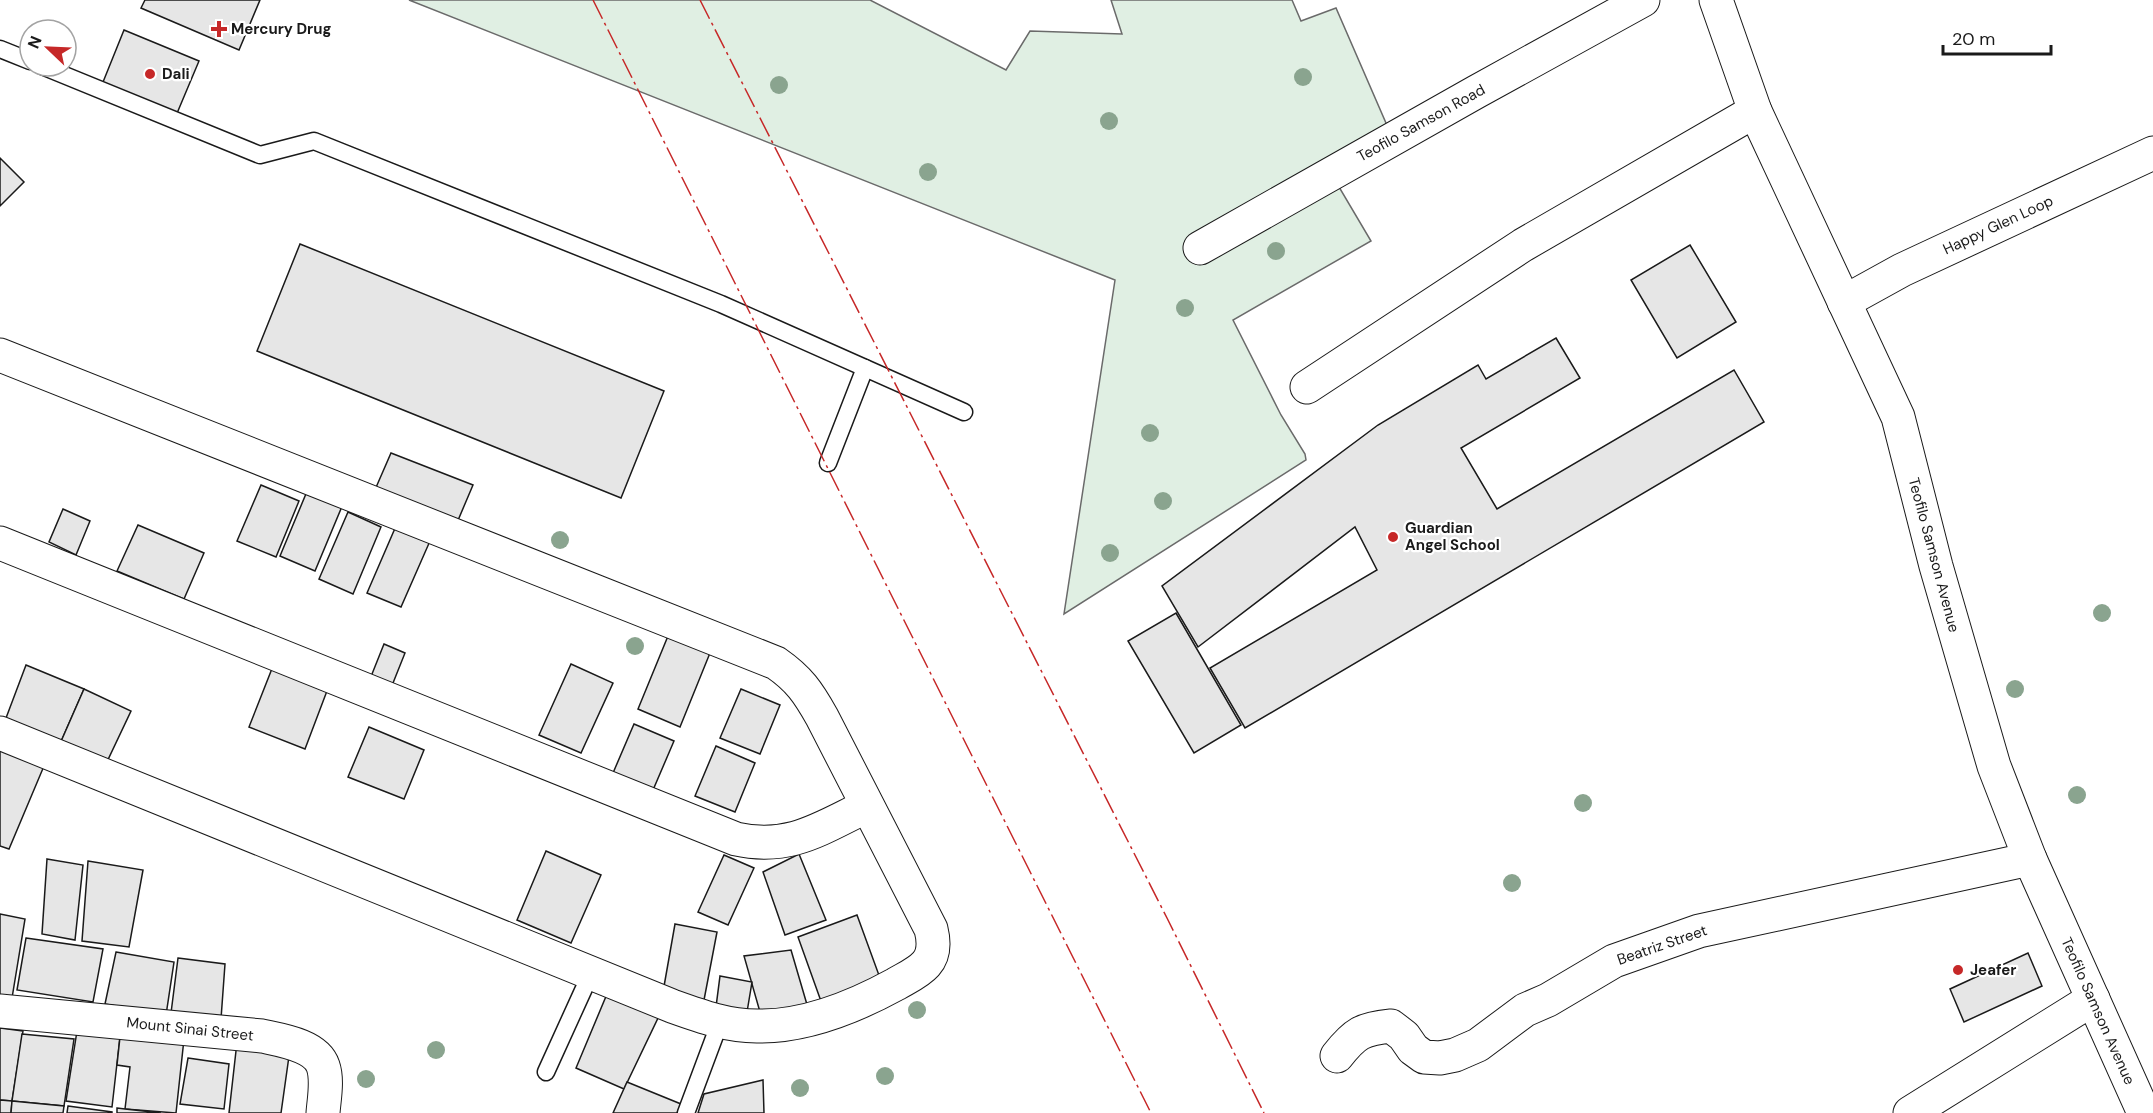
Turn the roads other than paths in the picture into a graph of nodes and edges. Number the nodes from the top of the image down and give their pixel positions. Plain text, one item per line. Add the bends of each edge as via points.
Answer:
1 (1643, 0) edge
2 (1716, 0) edge
3 (0, 49) edge
4 (18, 56) edge
5 (71, 78) edge
6 (1755, 111) junction
7 (2153, 153) edge
8 (1200, 248) dead end
9 (1844, 302) junction
10 (0, 355) edge
11 (865, 368) junction
12 (1307, 387) dead end
13 (964, 412) dead end
14 (828, 463) dead end
15 (0, 543) edge
16 (0, 734) edge
17 (867, 806) junction
18 (2030, 859) junction
19 (591, 973) junction
20 (2092, 999) junction
21 (0, 1011) edge
22 (720, 1022) junction
23 (1337, 1056) dead end
24 (546, 1072) dead end
25 (323, 1113) edge
26 (686, 1113) edge
27 (1910, 1113) edge
28 (2144, 1113) edge

1 - 8 street, Teofilo Samson Road
2 - 6 street, Teofilo Samson Avenue
3 - 4 lane
5 - 11 lane via 260,155 314,141 722,304
6 - 9 street, Teofilo Samson Avenue
6 - 12 street via 1523,245
7 - 9 street, Happy Glen Loop via 1902,270
9 - 18 street, Teofilo Samson Avenue via 1898,417 1967,679 1994,766
10 - 17 street via 776,663 808,692
11 - 13 lane
11 - 14 lane
15 - 17 street via 736,839 756,843 797,839
16 - 19 street
17 - 22 street via 931,929 934,941 927,963 876,995 829,1014 756,1027
18 - 20 street, Teofilo Samson Avenue
18 - 23 street, Beatriz Street via 1689,935 1614,961 1525,1010 1478,1045 1455,1055 1424,1057 1390,1026 1363,1030
19 - 22 street
19 - 24 lane
20 - 27 street
20 - 28 street, Teofilo Samson Avenue
21 - 25 street, Mount Sinai Street via 294,1042 323,1065
22 - 26 lane

